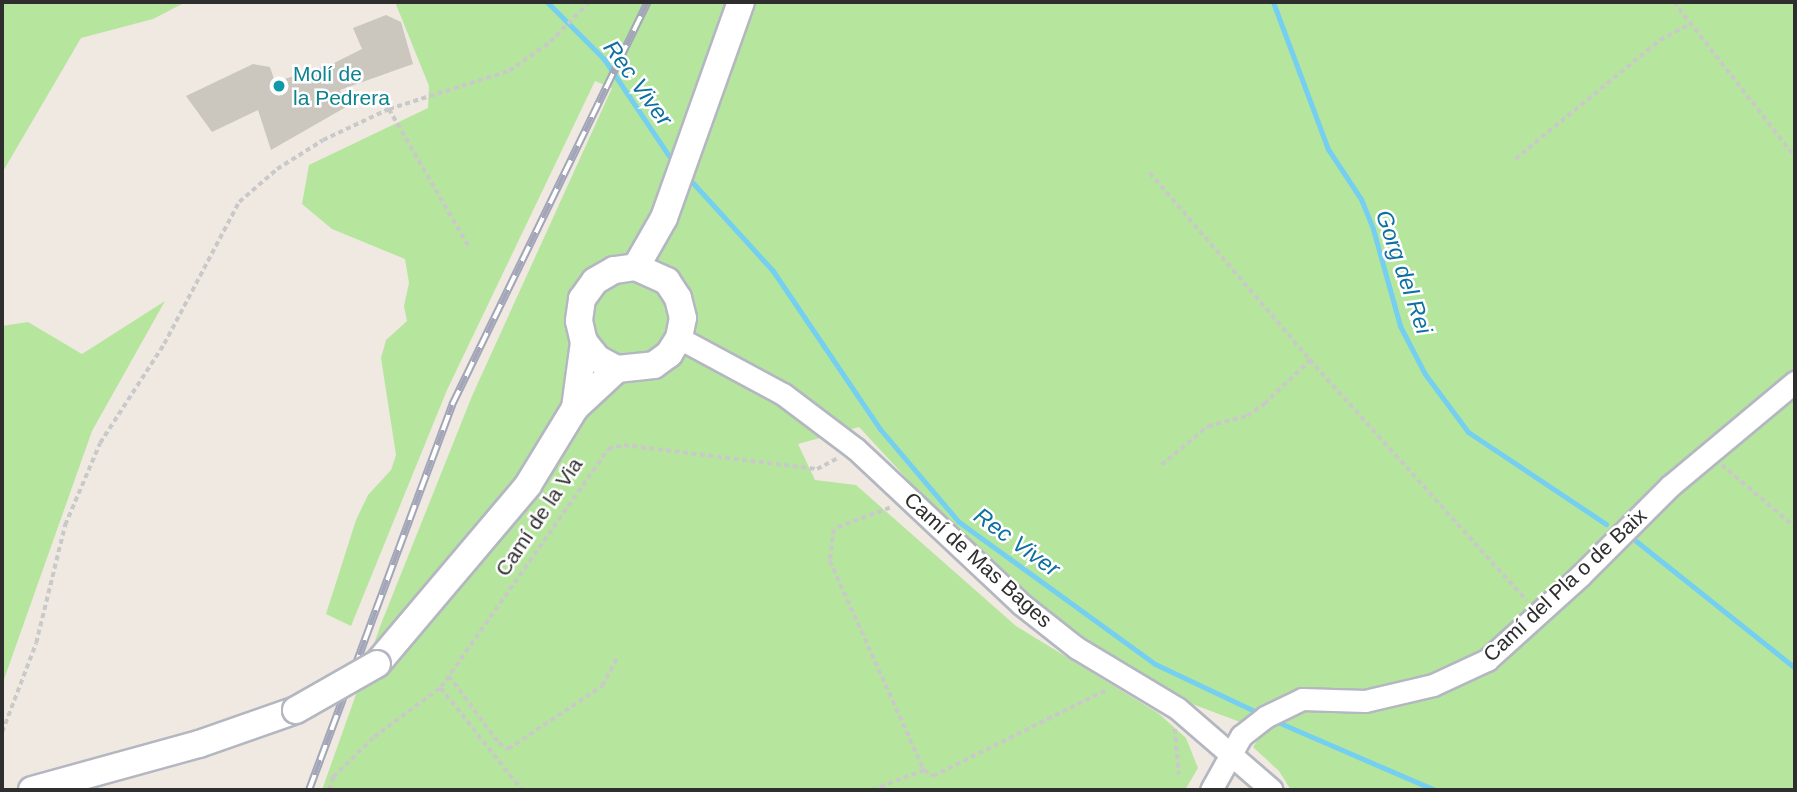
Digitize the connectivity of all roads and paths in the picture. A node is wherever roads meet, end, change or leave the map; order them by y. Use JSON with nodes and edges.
{"nodes":[{"id":1,"x":589,"y":2,"type":"edge"},
{"id":2,"x":741,"y":2,"type":"edge"},
{"id":3,"x":1674,"y":2,"type":"edge"},
{"id":4,"x":1690,"y":24,"type":"junction"},
{"id":5,"x":389,"y":109,"type":"junction"},
{"id":6,"x":1795,"y":157,"type":"edge"},
{"id":7,"x":1515,"y":159,"type":"dead end"},
{"id":8,"x":1150,"y":173,"type":"dead end"},
{"id":9,"x":664,"y":218,"type":"junction"},
{"id":10,"x":470,"y":249,"type":"dead end"},
{"id":11,"x":636,"y":267,"type":"junction"},
{"id":12,"x":667,"y":281,"type":"junction"},
{"id":13,"x":679,"y":338,"type":"junction"},
{"id":14,"x":584,"y":342,"type":"junction"},
{"id":15,"x":1310,"y":360,"type":"junction"},
{"id":16,"x":617,"y":369,"type":"junction"},
{"id":17,"x":1795,"y":382,"type":"edge"},
{"id":18,"x":575,"y":408,"type":"junction"},
{"id":19,"x":856,"y":449,"type":"junction"},
{"id":20,"x":1708,"y":454,"type":"junction"},
{"id":21,"x":1161,"y":465,"type":"dead end"},
{"id":22,"x":898,"y":511,"type":"dead end"},
{"id":23,"x":1795,"y":527,"type":"edge"},
{"id":24,"x":1538,"y":613,"type":"junction"},
{"id":25,"x":618,"y":656,"type":"dead end"},
{"id":26,"x":449,"y":676,"type":"junction"},
{"id":27,"x":1103,"y":679,"type":"dead end"},
{"id":28,"x":441,"y":687,"type":"junction"},
{"id":29,"x":1165,"y":721,"type":"dead end"},
{"id":30,"x":1176,"y":727,"type":"junction"},
{"id":31,"x":2,"y":732,"type":"edge"},
{"id":32,"x":1213,"y":737,"type":"junction"},
{"id":33,"x":1236,"y":744,"type":"junction"},
{"id":34,"x":923,"y":770,"type":"junction"},
{"id":35,"x":1179,"y":775,"type":"dead end"},
{"id":36,"x":32,"y":790,"type":"edge"},
{"id":37,"x":329,"y":790,"type":"edge"},
{"id":38,"x":522,"y":790,"type":"edge"},
{"id":39,"x":872,"y":790,"type":"edge"},
{"id":40,"x":1211,"y":790,"type":"edge"},
{"id":41,"x":1272,"y":790,"type":"edge"}],
"edges":[{"from":1,"to":5,"type":"path"},
{"from":2,"to":9,"type":"street"},
{"from":3,"to":4,"type":"path"},
{"from":4,"to":6,"type":"path"},
{"from":4,"to":7,"type":"path"},
{"from":5,"to":10,"type":"path"},
{"from":5,"to":31,"type":"path"},
{"from":8,"to":15,"type":"path"},
{"from":9,"to":11,"type":"street"},
{"from":9,"to":12,"type":"street"},
{"from":11,"to":12,"type":"street"},
{"from":11,"to":14,"type":"street"},
{"from":12,"to":13,"type":"street"},
{"from":13,"to":16,"type":"street"},
{"from":13,"to":19,"type":"street","name":"Camí de Mas Bages"},
{"from":14,"to":16,"type":"street"},
{"from":14,"to":18,"type":"street"},
{"from":15,"to":21,"type":"path"},
{"from":15,"to":24,"type":"path"},
{"from":16,"to":18,"type":"street"},
{"from":17,"to":20,"type":"street","name":"Camí del Pla o de Baix"},
{"from":18,"to":36,"type":"street","bridge":true},
{"from":19,"to":26,"type":"path","name":"Camí de la Via"},
{"from":19,"to":32,"type":"street","name":"Camí de Mas Bages"},
{"from":20,"to":23,"type":"path"},
{"from":20,"to":24,"type":"street","name":"Camí del Pla o de Baix"},
{"from":22,"to":34,"type":"path"},
{"from":24,"to":33,"type":"street","name":"Camí del Pla o de Baix"},
{"from":25,"to":26,"type":"path"},
{"from":26,"to":28,"type":"path","name":"Camí de la Via"},
{"from":27,"to":34,"type":"path"},
{"from":28,"to":37,"type":"path","name":"Camí de la Via"},
{"from":28,"to":38,"type":"path"},
{"from":29,"to":30,"type":"path"},
{"from":30,"to":32,"type":"path"},
{"from":30,"to":35,"type":"path"},
{"from":32,"to":33,"type":"street","name":"Camí de Mas Bages"},
{"from":33,"to":40,"type":"street","name":"Camí del Pla o de Baix"},
{"from":33,"to":41,"type":"street","name":"Camí de Mas Bages"},
{"from":34,"to":39,"type":"path"}]}
